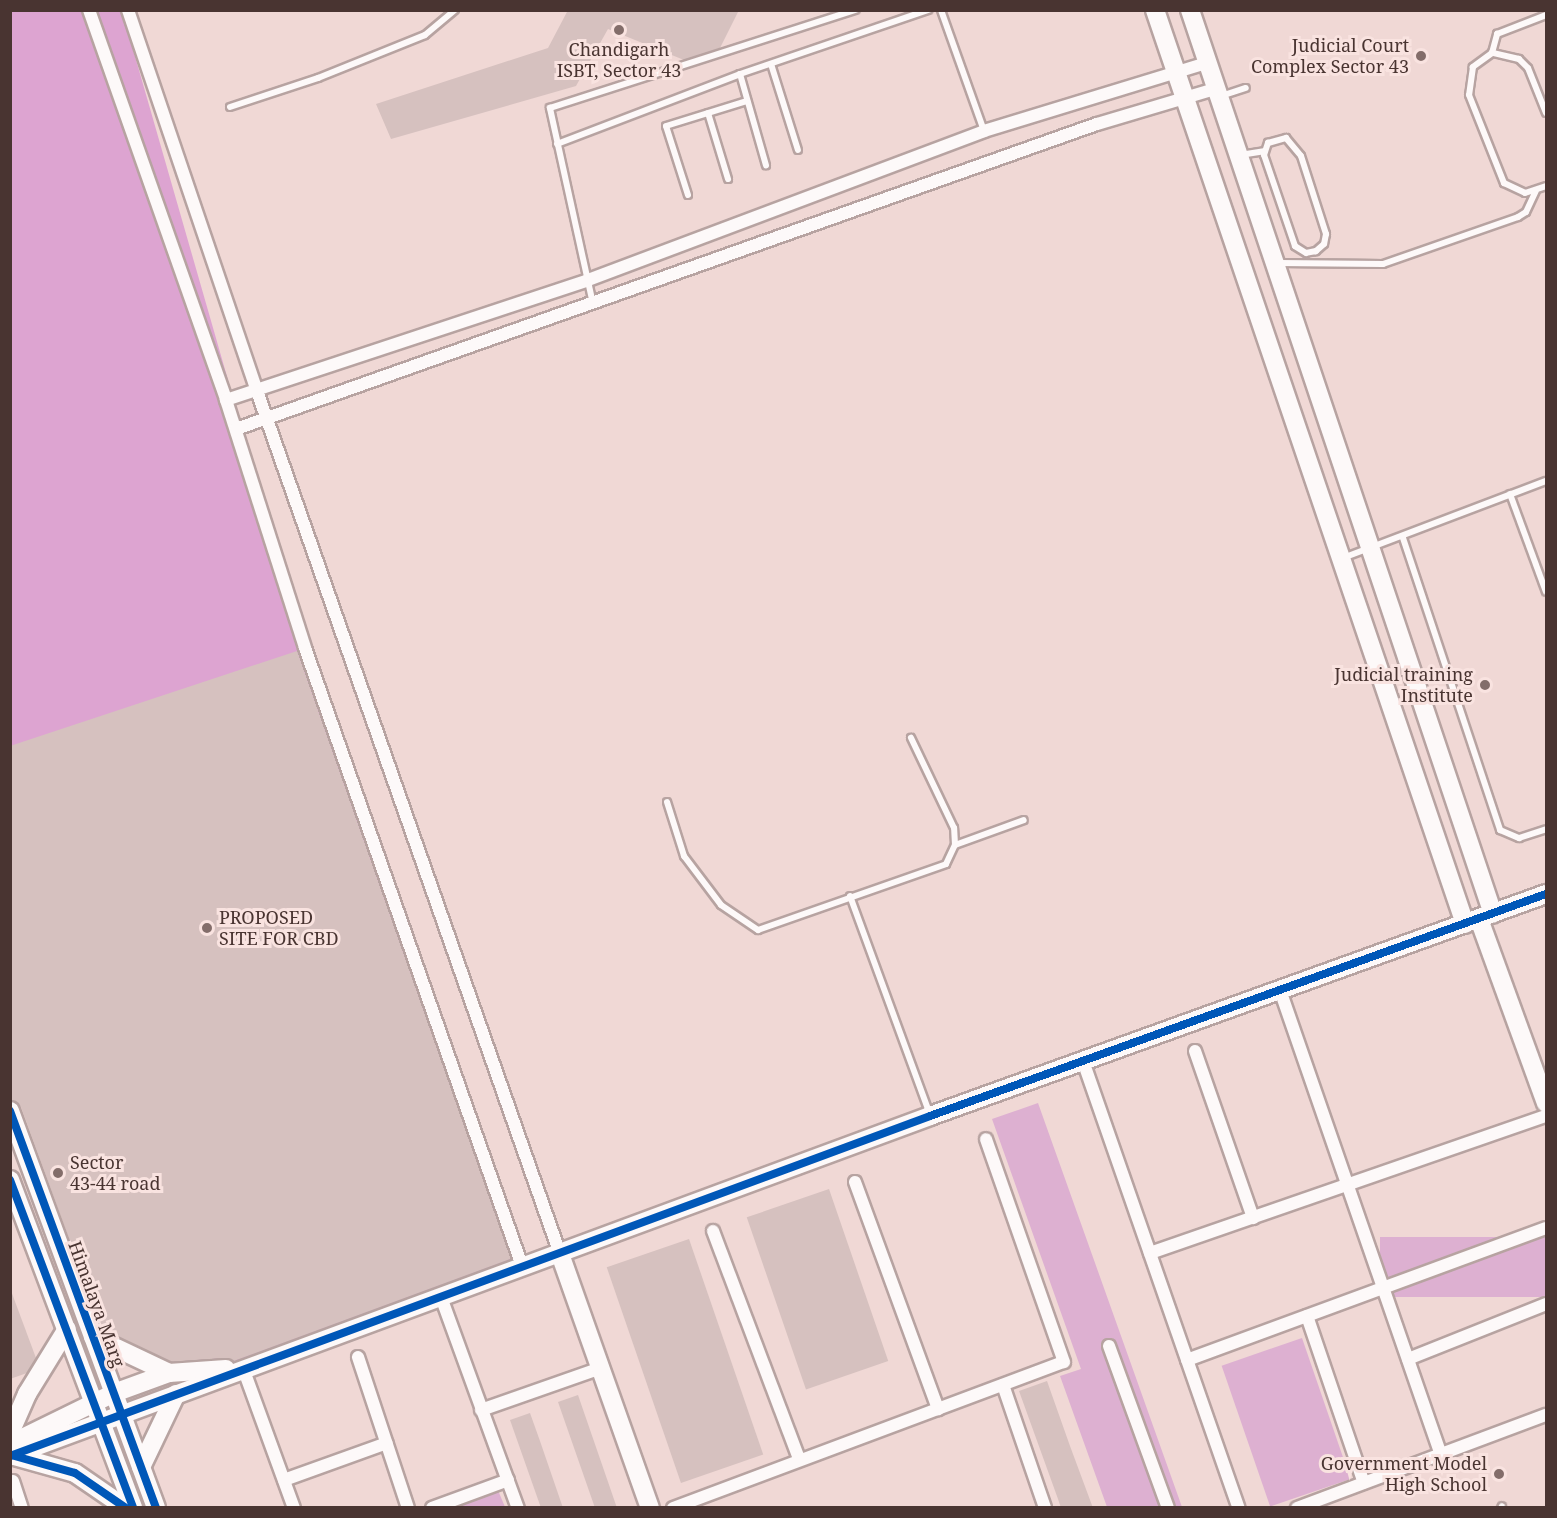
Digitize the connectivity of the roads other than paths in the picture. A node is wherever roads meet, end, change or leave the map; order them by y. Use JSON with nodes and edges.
{"nodes":[{"id":1,"x":89,"y":10,"type":"edge"},
{"id":2,"x":128,"y":10,"type":"edge"},
{"id":3,"x":455,"y":10,"type":"edge"},
{"id":4,"x":856,"y":10,"type":"edge"},
{"id":5,"x":928,"y":10,"type":"edge"},
{"id":6,"x":940,"y":10,"type":"edge"},
{"id":7,"x":1155,"y":10,"type":"edge"},
{"id":8,"x":1190,"y":10,"type":"edge"},
{"id":9,"x":1546,"y":15,"type":"edge"},
{"id":10,"x":1492,"y":53,"type":"junction"},
{"id":11,"x":1207,"y":63,"type":"junction"},
{"id":12,"x":771,"y":64,"type":"junction"},
{"id":13,"x":1176,"y":73,"type":"junction"},
{"id":14,"x":740,"y":74,"type":"junction"},
{"id":15,"x":1246,"y":88,"type":"dead end"},
{"id":16,"x":1216,"y":93,"type":"junction"},
{"id":17,"x":1184,"y":98,"type":"junction"},
{"id":18,"x":747,"y":101,"type":"junction"},
{"id":19,"x":230,"y":107,"type":"dead end"},
{"id":20,"x":708,"y":113,"type":"junction"},
{"id":21,"x":1546,"y":113,"type":"edge"},
{"id":22,"x":984,"y":131,"type":"junction"},
{"id":23,"x":557,"y":144,"type":"junction"},
{"id":24,"x":798,"y":150,"type":"dead end"},
{"id":25,"x":1264,"y":151,"type":"junction"},
{"id":26,"x":1236,"y":156,"type":"junction"},
{"id":27,"x":766,"y":165,"type":"dead end"},
{"id":28,"x":728,"y":179,"type":"dead end"},
{"id":29,"x":1546,"y":186,"type":"edge"},
{"id":30,"x":1536,"y":191,"type":"junction"},
{"id":31,"x":688,"y":195,"type":"dead end"},
{"id":32,"x":1272,"y":264,"type":"junction"},
{"id":33,"x":588,"y":280,"type":"junction"},
{"id":34,"x":593,"y":304,"type":"junction"},
{"id":35,"x":257,"y":391,"type":"junction"},
{"id":36,"x":226,"y":400,"type":"junction"},
{"id":37,"x":267,"y":418,"type":"junction"},
{"id":38,"x":236,"y":429,"type":"junction"},
{"id":39,"x":1546,"y":481,"type":"edge"},
{"id":40,"x":1510,"y":494,"type":"junction"},
{"id":41,"x":1403,"y":538,"type":"junction"},
{"id":42,"x":1369,"y":548,"type":"junction"},
{"id":43,"x":1340,"y":559,"type":"junction"},
{"id":44,"x":1546,"y":592,"type":"edge"},
{"id":45,"x":911,"y":738,"type":"dead end"},
{"id":46,"x":667,"y":802,"type":"dead end"},
{"id":47,"x":1023,"y":820,"type":"dead end"},
{"id":48,"x":1546,"y":829,"type":"edge"},
{"id":49,"x":955,"y":845,"type":"junction"},
{"id":50,"x":1546,"y":894,"type":"edge"},
{"id":51,"x":850,"y":896,"type":"junction"},
{"id":52,"x":1479,"y":919,"type":"junction"},
{"id":53,"x":1280,"y":990,"type":"junction"},
{"id":54,"x":1195,"y":1051,"type":"dead end"},
{"id":55,"x":1083,"y":1061,"type":"junction"},
{"id":56,"x":1546,"y":1103,"type":"edge"},
{"id":57,"x":10,"y":1111,"type":"edge"},
{"id":58,"x":930,"y":1116,"type":"junction"},
{"id":59,"x":1546,"y":1116,"type":"edge"},
{"id":60,"x":986,"y":1139,"type":"dead end"},
{"id":61,"x":10,"y":1180,"type":"edge"},
{"id":62,"x":855,"y":1182,"type":"dead end"},
{"id":63,"x":1348,"y":1185,"type":"junction"},
{"id":64,"x":1253,"y":1218,"type":"junction"},
{"id":65,"x":1546,"y":1228,"type":"edge"},
{"id":66,"x":713,"y":1231,"type":"dead end"},
{"id":67,"x":1150,"y":1253,"type":"junction"},
{"id":68,"x":560,"y":1254,"type":"junction"},
{"id":69,"x":522,"y":1266,"type":"junction"},
{"id":70,"x":1384,"y":1288,"type":"junction"},
{"id":71,"x":441,"y":1297,"type":"junction"},
{"id":72,"x":1546,"y":1304,"type":"edge"},
{"id":73,"x":1307,"y":1316,"type":"junction"},
{"id":74,"x":67,"y":1329,"type":"junction"},
{"id":75,"x":93,"y":1337,"type":"junction"},
{"id":76,"x":1109,"y":1346,"type":"dead end"},
{"id":77,"x":358,"y":1357,"type":"dead end"},
{"id":78,"x":1408,"y":1359,"type":"junction"},
{"id":79,"x":1187,"y":1360,"type":"junction"},
{"id":80,"x":243,"y":1368,"type":"junction"},
{"id":81,"x":598,"y":1369,"type":"junction"},
{"id":82,"x":169,"y":1373,"type":"junction"},
{"id":83,"x":1003,"y":1385,"type":"junction"},
{"id":84,"x":114,"y":1393,"type":"junction"},
{"id":85,"x":176,"y":1394,"type":"junction"},
{"id":86,"x":93,"y":1403,"type":"junction"},
{"id":87,"x":938,"y":1409,"type":"junction"},
{"id":88,"x":481,"y":1410,"type":"junction"},
{"id":89,"x":123,"y":1415,"type":"junction"},
{"id":90,"x":1546,"y":1415,"type":"edge"},
{"id":91,"x":100,"y":1424,"type":"junction"},
{"id":92,"x":10,"y":1433,"type":"edge"},
{"id":93,"x":387,"y":1443,"type":"junction"},
{"id":94,"x":10,"y":1444,"type":"edge"},
{"id":95,"x":1441,"y":1454,"type":"junction"},
{"id":96,"x":11,"y":1455,"type":"edge"},
{"id":97,"x":799,"y":1459,"type":"junction"},
{"id":98,"x":141,"y":1467,"type":"junction"},
{"id":99,"x":284,"y":1480,"type":"junction"},
{"id":100,"x":508,"y":1480,"type":"junction"},
{"id":101,"x":13,"y":1481,"type":"dead end"},
{"id":102,"x":1364,"y":1483,"type":"junction"},
{"id":103,"x":22,"y":1508,"type":"edge"},
{"id":104,"x":126,"y":1508,"type":"edge"},
{"id":105,"x":133,"y":1508,"type":"edge"},
{"id":106,"x":156,"y":1508,"type":"edge"},
{"id":107,"x":294,"y":1508,"type":"edge"},
{"id":108,"x":408,"y":1508,"type":"edge"},
{"id":109,"x":432,"y":1508,"type":"edge"},
{"id":110,"x":518,"y":1508,"type":"edge"},
{"id":111,"x":650,"y":1508,"type":"edge"},
{"id":112,"x":673,"y":1508,"type":"edge"},
{"id":113,"x":1045,"y":1508,"type":"edge"},
{"id":114,"x":1168,"y":1508,"type":"edge"},
{"id":115,"x":1239,"y":1508,"type":"edge"},
{"id":116,"x":1297,"y":1508,"type":"edge"}],
"edges":[{"from":1,"to":36,"type":"street"},
{"from":2,"to":35,"type":"street"},
{"from":3,"to":19,"type":"lane"},
{"from":4,"to":23,"type":"lane"},
{"from":5,"to":12,"type":"lane"},
{"from":6,"to":22,"type":"lane"},
{"from":7,"to":13,"type":"street"},
{"from":8,"to":11,"type":"street"},
{"from":9,"to":10,"type":"lane"},
{"from":10,"to":21,"type":"lane"},
{"from":10,"to":30,"type":"lane"},
{"from":11,"to":13,"type":"street"},
{"from":11,"to":16,"type":"street"},
{"from":12,"to":14,"type":"lane"},
{"from":12,"to":24,"type":"lane"},
{"from":13,"to":17,"type":"street"},
{"from":13,"to":22,"type":"street"},
{"from":14,"to":18,"type":"lane"},
{"from":14,"to":23,"type":"lane"},
{"from":15,"to":16,"type":"lane"},
{"from":16,"to":17,"type":"street"},
{"from":16,"to":26,"type":"street"},
{"from":17,"to":34,"type":"street"},
{"from":17,"to":43,"type":"street"},
{"from":18,"to":20,"type":"lane"},
{"from":18,"to":27,"type":"lane"},
{"from":20,"to":28,"type":"lane"},
{"from":20,"to":31,"type":"lane"},
{"from":22,"to":33,"type":"street"},
{"from":23,"to":33,"type":"lane"},
{"from":25,"to":25,"type":"lane"},
{"from":25,"to":26,"type":"lane"},
{"from":26,"to":32,"type":"street"},
{"from":29,"to":30,"type":"lane"},
{"from":30,"to":32,"type":"lane"},
{"from":32,"to":42,"type":"street"},
{"from":33,"to":34,"type":"lane"},
{"from":33,"to":35,"type":"street"},
{"from":34,"to":37,"type":"street"},
{"from":35,"to":36,"type":"street"},
{"from":35,"to":37,"type":"street"},
{"from":36,"to":38,"type":"street"},
{"from":37,"to":38,"type":"street"},
{"from":37,"to":68,"type":"street"},
{"from":38,"to":69,"type":"street"},
{"from":39,"to":40,"type":"lane"},
{"from":40,"to":41,"type":"lane"},
{"from":40,"to":44,"type":"lane"},
{"from":41,"to":42,"type":"lane"},
{"from":41,"to":48,"type":"lane"},
{"from":42,"to":43,"type":"lane"},
{"from":42,"to":52,"type":"street"},
{"from":43,"to":52,"type":"street"},
{"from":45,"to":49,"type":"lane"},
{"from":46,"to":51,"type":"lane"},
{"from":47,"to":49,"type":"lane"},
{"from":49,"to":51,"type":"lane"},
{"from":50,"to":52,"type":"street"},
{"from":51,"to":58,"type":"lane"},
{"from":52,"to":53,"type":"street"},
{"from":52,"to":56,"type":"street"},
{"from":53,"to":55,"type":"street"},
{"from":53,"to":63,"type":"street"},
{"from":54,"to":64,"type":"street"},
{"from":55,"to":58,"type":"street"},
{"from":55,"to":67,"type":"street"},
{"from":57,"to":75,"type":"street","name":"Himalaya Marg"},
{"from":58,"to":68,"type":"street"},
{"from":59,"to":63,"type":"street"},
{"from":60,"to":83,"type":"street"},
{"from":61,"to":74,"type":"street","name":"Himalaya Marg"},
{"from":62,"to":87,"type":"street"},
{"from":63,"to":64,"type":"street"},
{"from":63,"to":70,"type":"street"},
{"from":64,"to":67,"type":"street"},
{"from":65,"to":70,"type":"street"},
{"from":66,"to":97,"type":"street"},
{"from":67,"to":79,"type":"street"},
{"from":68,"to":69,"type":"street"},
{"from":68,"to":81,"type":"street"},
{"from":69,"to":71,"type":"street"},
{"from":70,"to":73,"type":"street"},
{"from":70,"to":78,"type":"street"},
{"from":71,"to":80,"type":"street"},
{"from":71,"to":88,"type":"street"},
{"from":72,"to":78,"type":"street"},
{"from":73,"to":79,"type":"street"},
{"from":73,"to":102,"type":"street"},
{"from":74,"to":86,"type":"street","name":"Himalaya Marg"},
{"from":74,"to":92,"type":"street"},
{"from":75,"to":82,"type":"street"},
{"from":75,"to":84,"type":"street","name":"Himalaya Marg"},
{"from":76,"to":114,"type":"street"},
{"from":77,"to":93,"type":"street"},
{"from":78,"to":95,"type":"street"},
{"from":79,"to":115,"type":"street"},
{"from":80,"to":82,"type":"street"},
{"from":80,"to":85,"type":"street"},
{"from":80,"to":99,"type":"street"},
{"from":81,"to":88,"type":"street"},
{"from":81,"to":111,"type":"street"},
{"from":82,"to":84,"type":"street"},
{"from":83,"to":87,"type":"street"},
{"from":83,"to":113,"type":"street"},
{"from":84,"to":86,"type":"street"},
{"from":84,"to":89,"type":"street","name":"Himalaya Marg"},
{"from":85,"to":89,"type":"street"},
{"from":85,"to":98,"type":"street"},
{"from":86,"to":91,"type":"street","name":"Himalaya Marg"},
{"from":86,"to":94,"type":"street"},
{"from":87,"to":97,"type":"street"},
{"from":88,"to":100,"type":"street"},
{"from":89,"to":91,"type":"street"},
{"from":89,"to":98,"type":"street","name":"Himalaya Marg"},
{"from":90,"to":95,"type":"street"},
{"from":91,"to":96,"type":"street"},
{"from":91,"to":105,"type":"street","name":"Himalaya Marg"},
{"from":93,"to":99,"type":"street"},
{"from":93,"to":108,"type":"street"},
{"from":95,"to":102,"type":"street"},
{"from":96,"to":104,"type":"street"},
{"from":97,"to":112,"type":"street"},
{"from":98,"to":106,"type":"street","name":"Himalaya Marg"},
{"from":99,"to":107,"type":"street"},
{"from":100,"to":109,"type":"street"},
{"from":100,"to":110,"type":"street"},
{"from":101,"to":103,"type":"street"},
{"from":102,"to":116,"type":"street"}]}
